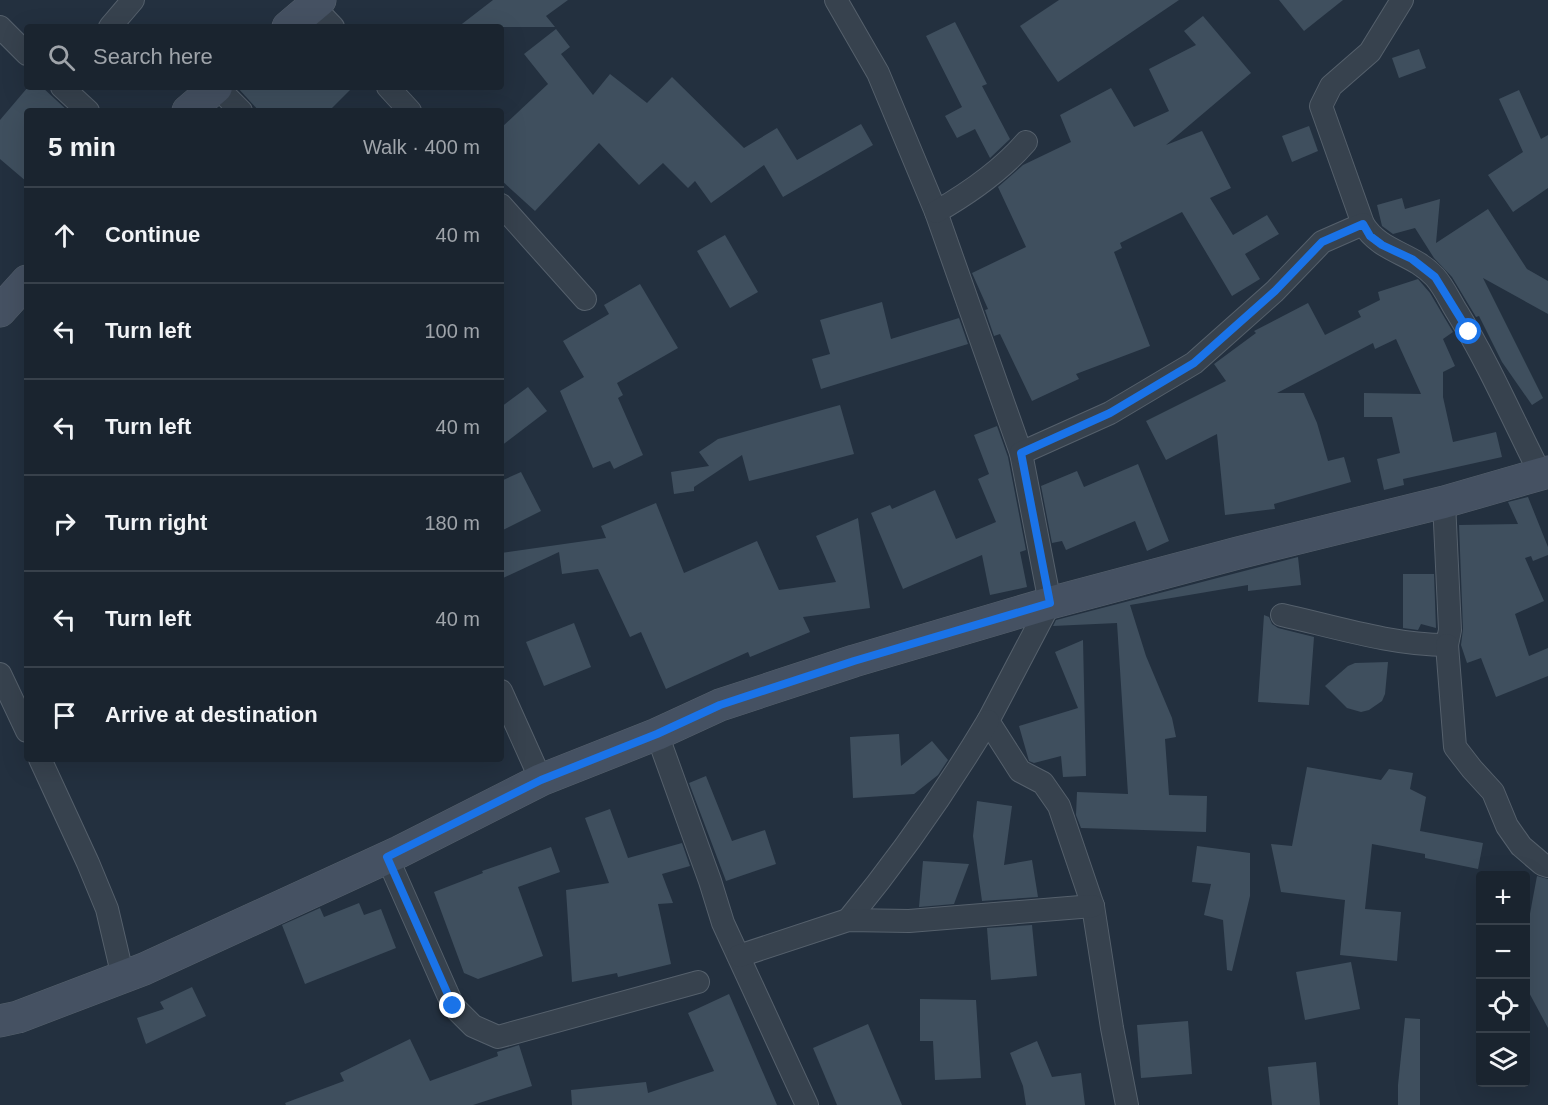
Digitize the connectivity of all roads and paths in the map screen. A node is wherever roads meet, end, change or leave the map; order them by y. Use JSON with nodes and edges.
{"nodes":[{"id":1,"x":134,"y":0,"type":"edge"},
{"id":2,"x":836,"y":0,"type":"edge"},
{"id":3,"x":1402,"y":0,"type":"edge"},
{"id":4,"x":322,"y":11,"type":"edge"},
{"id":5,"x":113,"y":24,"type":"edge"},
{"id":6,"x":294,"y":24,"type":"edge"},
{"id":7,"x":0,"y":27,"type":"edge"},
{"id":8,"x":24,"y":51,"type":"edge"},
{"id":9,"x":65,"y":90,"type":"edge"},
{"id":10,"x":213,"y":90,"type":"edge"},
{"id":11,"x":220,"y":90,"type":"edge"},
{"id":12,"x":391,"y":90,"type":"edge"},
{"id":13,"x":85,"y":108,"type":"edge"},
{"id":14,"x":192,"y":108,"type":"edge"},
{"id":15,"x":238,"y":108,"type":"edge"},
{"id":16,"x":407,"y":108,"type":"edge"},
{"id":17,"x":1026,"y":142,"type":"dead end"},
{"id":18,"x":504,"y":208,"type":"edge"},
{"id":19,"x":936,"y":212,"type":"junction"},
{"id":20,"x":1363,"y":224,"type":"junction"},
{"id":21,"x":24,"y":283,"type":"edge"},
{"id":22,"x":585,"y":299,"type":"dead end"},
{"id":23,"x":0,"y":311,"type":"edge"},
{"id":24,"x":1021,"y":453,"type":"junction"},
{"id":25,"x":1544,"y":474,"type":"edge"},
{"id":26,"x":1444,"y":502,"type":"junction"},
{"id":27,"x":1050,"y":603,"type":"junction"},
{"id":28,"x":1282,"y":615,"type":"dead end"},
{"id":29,"x":1447,"y":645,"type":"junction"},
{"id":30,"x":0,"y":674,"type":"edge"},
{"id":31,"x":504,"y":698,"type":"edge"},
{"id":32,"x":988,"y":721,"type":"junction"},
{"id":33,"x":24,"y":725,"type":"edge"},
{"id":34,"x":657,"y":734,"type":"junction"},
{"id":35,"x":41,"y":762,"type":"edge"},
{"id":36,"x":541,"y":780,"type":"junction"},
{"id":37,"x":387,"y":857,"type":"junction"},
{"id":38,"x":1548,"y":866,"type":"edge"},
{"id":39,"x":1093,"y":906,"type":"junction"},
{"id":40,"x":848,"y":920,"type":"junction"},
{"id":41,"x":739,"y":956,"type":"junction"},
{"id":42,"x":123,"y":977,"type":"junction"},
{"id":43,"x":699,"y":982,"type":"dead end"},
{"id":44,"x":0,"y":1021,"type":"edge"},
{"id":45,"x":807,"y":1105,"type":"edge"},
{"id":46,"x":1127,"y":1105,"type":"edge"}],
"edges":[{"from":1,"to":5,"type":"street"},
{"from":2,"to":19,"type":"street"},
{"from":3,"to":20,"type":"street"},
{"from":4,"to":6,"type":"street"},
{"from":7,"to":8,"type":"street"},
{"from":9,"to":13,"type":"street"},
{"from":10,"to":14,"type":"street"},
{"from":11,"to":15,"type":"street"},
{"from":12,"to":16,"type":"street"},
{"from":17,"to":19,"type":"street"},
{"from":18,"to":22,"type":"street"},
{"from":19,"to":24,"type":"street"},
{"from":20,"to":24,"type":"street"},
{"from":20,"to":25,"type":"street"},
{"from":21,"to":23,"type":"street"},
{"from":24,"to":27,"type":"street"},
{"from":25,"to":26,"type":"street"},
{"from":26,"to":27,"type":"street"},
{"from":26,"to":29,"type":"street"},
{"from":27,"to":32,"type":"street"},
{"from":27,"to":34,"type":"street"},
{"from":28,"to":29,"type":"street"},
{"from":29,"to":38,"type":"street"},
{"from":30,"to":33,"type":"street"},
{"from":31,"to":36,"type":"street"},
{"from":32,"to":39,"type":"street"},
{"from":32,"to":40,"type":"street"},
{"from":34,"to":36,"type":"street"},
{"from":34,"to":41,"type":"street"},
{"from":35,"to":42,"type":"street"},
{"from":36,"to":37,"type":"street"},
{"from":37,"to":42,"type":"street"},
{"from":37,"to":43,"type":"street"},
{"from":39,"to":40,"type":"street"},
{"from":39,"to":46,"type":"street"},
{"from":40,"to":41,"type":"street"},
{"from":41,"to":45,"type":"street"},
{"from":42,"to":44,"type":"street"}]}
